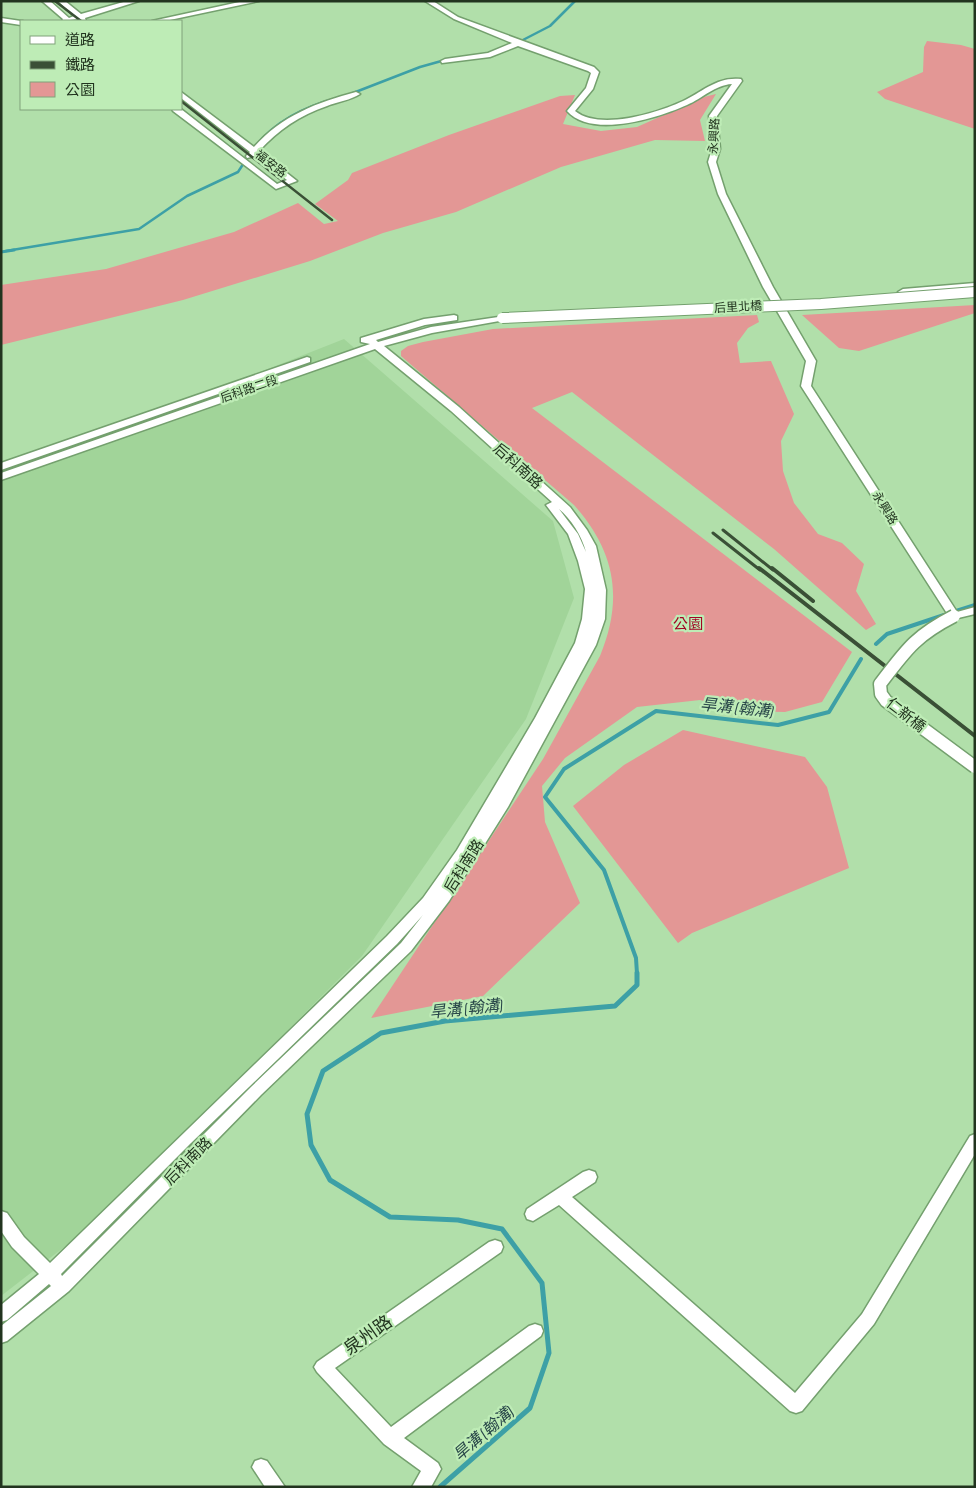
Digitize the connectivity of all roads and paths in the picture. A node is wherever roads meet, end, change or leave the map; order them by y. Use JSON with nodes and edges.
{"nodes":[{"id":1,"x":45,"y":1,"type":"edge"},
{"id":2,"x":61,"y":1,"type":"edge"},
{"id":3,"x":136,"y":1,"type":"edge"},
{"id":4,"x":256,"y":1,"type":"edge"},
{"id":5,"x":428,"y":1,"type":"edge"},
{"id":6,"x":82,"y":19,"type":"edge"},
{"id":7,"x":1,"y":20,"type":"edge"},
{"id":8,"x":67,"y":20,"type":"edge"},
{"id":9,"x":161,"y":20,"type":"edge"},
{"id":10,"x":20,"y":23,"type":"edge"},
{"id":11,"x":518,"y":43,"type":"junction"},
{"id":12,"x":445,"y":61,"type":"dead end"},
{"id":13,"x":356,"y":94,"type":"dead end"},
{"id":14,"x":182,"y":95,"type":"edge"},
{"id":15,"x":177,"y":110,"type":"edge"},
{"id":16,"x":255,"y":152,"type":"junction"},
{"id":17,"x":245,"y":161,"type":"junction"},
{"id":18,"x":975,"y":286,"type":"edge"},
{"id":19,"x":975,"y":292,"type":"edge"},
{"id":20,"x":501,"y":315,"type":"junction"},
{"id":21,"x":368,"y":344,"type":"junction"},
{"id":22,"x":450,"y":411,"type":"junction"},
{"id":23,"x":48,"y":450,"type":"junction"},
{"id":24,"x":57,"y":457,"type":"junction"},
{"id":25,"x":1,"y":467,"type":"edge"},
{"id":26,"x":1,"y":477,"type":"edge"},
{"id":27,"x":975,"y":610,"type":"edge"},
{"id":28,"x":954,"y":616,"type":"junction"},
{"id":29,"x":975,"y":766,"type":"edge"},
{"id":30,"x":975,"y":1140,"type":"edge"},
{"id":31,"x":590,"y":1177,"type":"dead end"},
{"id":32,"x":560,"y":1196,"type":"junction"},
{"id":33,"x":534,"y":1214,"type":"dead end"},
{"id":34,"x":1,"y":1218,"type":"edge"},
{"id":35,"x":495,"y":1247,"type":"dead end"},
{"id":36,"x":50,"y":1274,"type":"junction"},
{"id":37,"x":63,"y":1286,"type":"junction"},
{"id":38,"x":1,"y":1315,"type":"edge"},
{"id":39,"x":535,"y":1331,"type":"dead end"},
{"id":40,"x":1,"y":1336,"type":"edge"},
{"id":41,"x":390,"y":1438,"type":"junction"},
{"id":42,"x":260,"y":1466,"type":"dead end"},
{"id":43,"x":276,"y":1487,"type":"edge"},
{"id":44,"x":421,"y":1487,"type":"edge"}],
"edges":[{"from":1,"to":8,"type":"street"},
{"from":2,"to":6,"type":"street"},
{"from":3,"to":6,"type":"street"},
{"from":4,"to":9,"type":"street"},
{"from":5,"to":11,"type":"street","name":"永興路"},
{"from":7,"to":10,"type":"street"},
{"from":11,"to":12,"type":"street"},
{"from":11,"to":28,"type":"street","name":"永興路"},
{"from":13,"to":16,"type":"street"},
{"from":14,"to":16,"type":"street","name":"福安路"},
{"from":15,"to":17,"type":"street","name":"福安路"},
{"from":16,"to":17,"type":"street"},
{"from":16,"to":17,"type":"street","name":"福安路"},
{"from":18,"to":20,"type":"street","name":"后里北橋"},
{"from":19,"to":20,"type":"street","name":"后里北橋","bridge":true},
{"from":20,"to":21,"type":"street","name":"后科路二段"},
{"from":21,"to":22,"type":"street","name":"后科南路"},
{"from":21,"to":23,"type":"street","name":"后科路二段"},
{"from":21,"to":24,"type":"street","name":"后科路二段"},
{"from":22,"to":36,"type":"street","name":"后科南路"},
{"from":22,"to":37,"type":"street","name":"后科南路"},
{"from":23,"to":24,"type":"street"},
{"from":23,"to":25,"type":"street","name":"后科路二段"},
{"from":24,"to":26,"type":"street","name":"后科路二段"},
{"from":27,"to":28,"type":"street","name":"仁新橋"},
{"from":28,"to":29,"type":"street","name":"仁新橋","bridge":true},
{"from":30,"to":32,"type":"street"},
{"from":31,"to":32,"type":"street"},
{"from":32,"to":33,"type":"street"},
{"from":34,"to":36,"type":"street"},
{"from":35,"to":41,"type":"street","name":"泉州路"},
{"from":36,"to":37,"type":"street"},
{"from":36,"to":38,"type":"street","name":"后科南路"},
{"from":37,"to":40,"type":"street","name":"后科南路"},
{"from":39,"to":41,"type":"street"},
{"from":41,"to":44,"type":"street","name":"泉州路"},
{"from":42,"to":43,"type":"street"}]}
